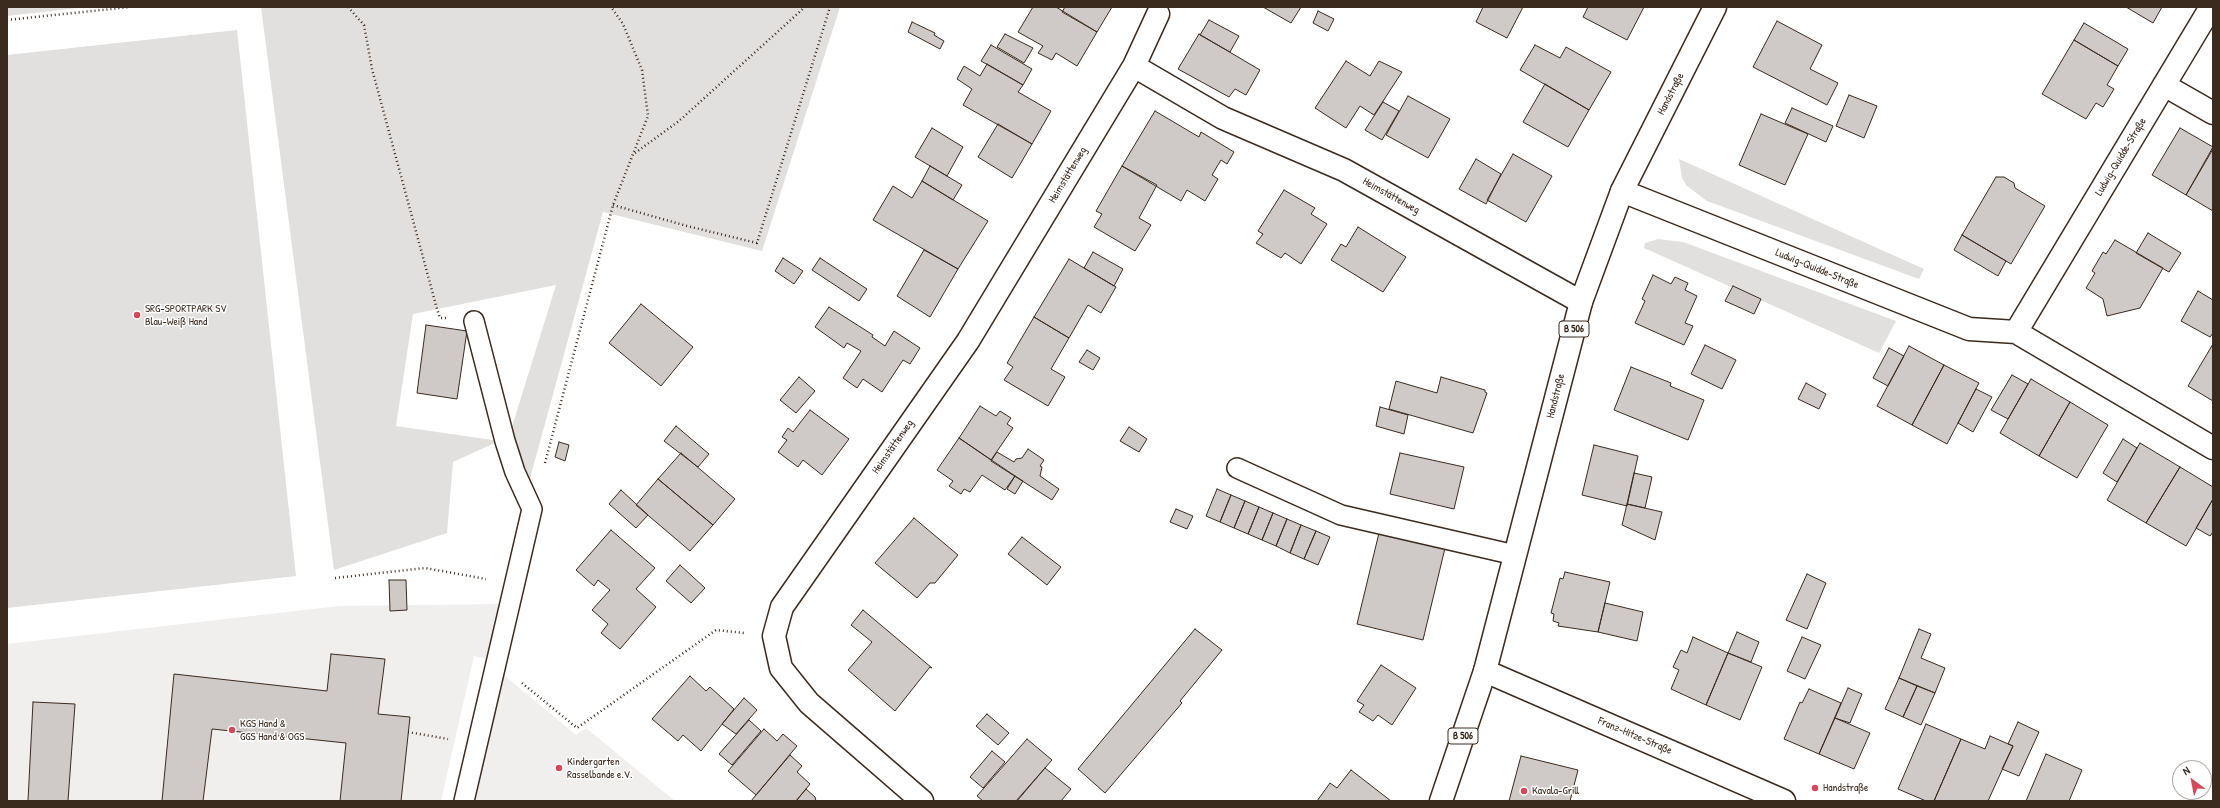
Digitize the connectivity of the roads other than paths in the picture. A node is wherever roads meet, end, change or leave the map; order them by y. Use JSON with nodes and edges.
{"nodes":[{"id":1,"x":1715,"y":7,"type":"edge"},
{"id":2,"x":2211,"y":7,"type":"edge"},
{"id":3,"x":1158,"y":14,"type":"dead end"},
{"id":4,"x":1134,"y":66,"type":"junction"},
{"id":5,"x":2164,"y":84,"type":"junction"},
{"id":6,"x":2213,"y":113,"type":"edge"},
{"id":7,"x":1622,"y":191,"type":"junction"},
{"id":8,"x":1581,"y":302,"type":"junction"},
{"id":9,"x":474,"y":321,"type":"dead end"},
{"id":10,"x":2016,"y":332,"type":"junction"},
{"id":11,"x":2213,"y":448,"type":"edge"},
{"id":12,"x":1237,"y":468,"type":"dead end"},
{"id":13,"x":1515,"y":555,"type":"junction"},
{"id":14,"x":1485,"y":671,"type":"junction"},
{"id":15,"x":464,"y":801,"type":"edge"},
{"id":16,"x":922,"y":801,"type":"edge"},
{"id":17,"x":1441,"y":801,"type":"edge"},
{"id":18,"x":1784,"y":801,"type":"edge"}],
"edges":[{"from":1,"to":7,"type":"street","name":"Handstraße","number":"B 506"},
{"from":2,"to":5,"type":"street","name":"Ludwig-Quidde-Straße"},
{"from":3,"to":4,"type":"street","name":"Heimstättenweg"},
{"from":4,"to":8,"type":"street","name":"Heimstättenweg"},
{"from":4,"to":16,"type":"street","name":"Heimstättenweg"},
{"from":5,"to":6,"type":"street"},
{"from":5,"to":10,"type":"street","name":"Ludwig-Quidde-Straße"},
{"from":7,"to":8,"type":"street","name":"Handstraße","number":"B 506"},
{"from":7,"to":10,"type":"street","name":"Ludwig-Quidde-Straße"},
{"from":8,"to":13,"type":"street","name":"Handstraße","number":"B 506"},
{"from":9,"to":15,"type":"lane"},
{"from":10,"to":11,"type":"street","name":"Ludwig-Quidde-Straße"},
{"from":12,"to":13,"type":"lane"},
{"from":13,"to":14,"type":"street","name":"Handstraße","number":"B 506"},
{"from":14,"to":17,"type":"street","name":"Handstraße","number":"B 506"},
{"from":14,"to":18,"type":"street","name":"Franz-Hitze-Straße"}]}
